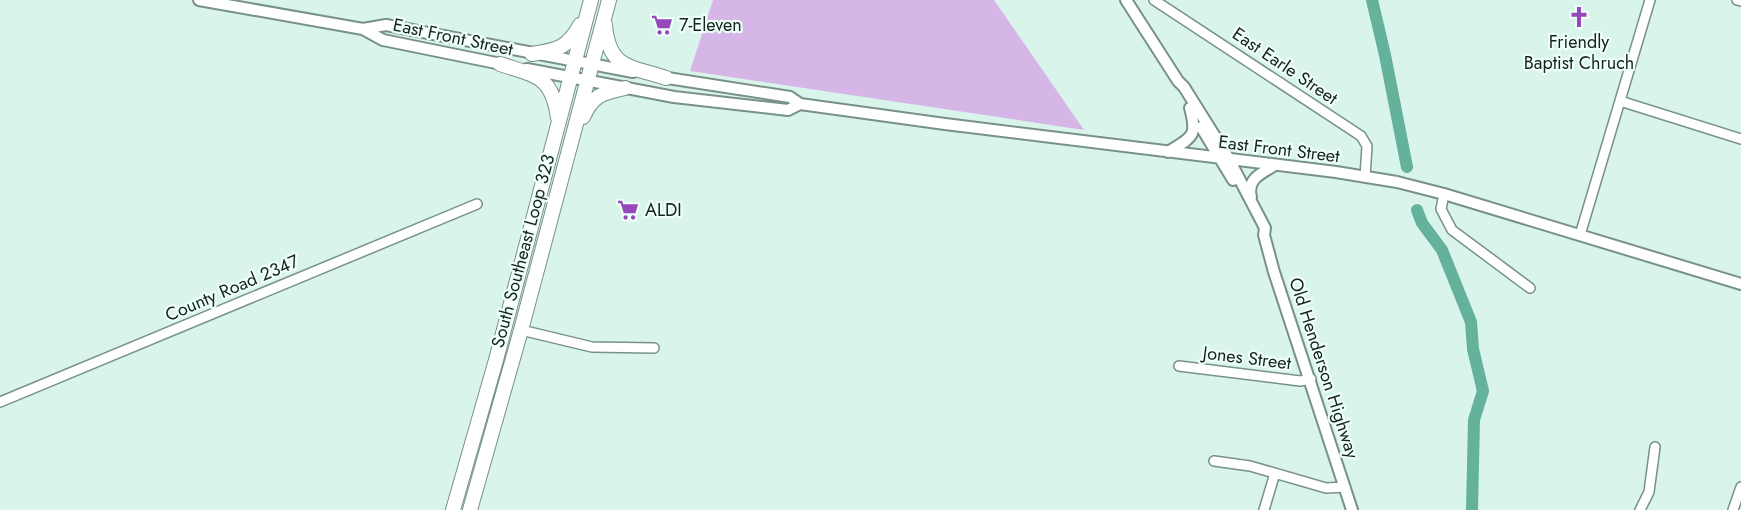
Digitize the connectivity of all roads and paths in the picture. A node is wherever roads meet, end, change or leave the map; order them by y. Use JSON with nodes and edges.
{"nodes":[{"id":1,"x":199,"y":0,"type":"edge"},
{"id":2,"x":609,"y":0,"type":"edge"},
{"id":3,"x":1126,"y":0,"type":"edge"},
{"id":4,"x":1154,"y":0,"type":"edge"},
{"id":5,"x":1650,"y":0,"type":"edge"},
{"id":6,"x":590,"y":3,"type":"edge"},
{"id":7,"x":604,"y":18,"type":"junction"},
{"id":8,"x":363,"y":29,"type":"junction"},
{"id":9,"x":532,"y":54,"type":"junction"},
{"id":10,"x":575,"y":62,"type":"junction"},
{"id":11,"x":500,"y":64,"type":"junction"},
{"id":12,"x":591,"y":65,"type":"junction"},
{"id":13,"x":571,"y":78,"type":"junction"},
{"id":14,"x":666,"y":78,"type":"junction"},
{"id":15,"x":586,"y":81,"type":"junction"},
{"id":16,"x":1178,"y":81,"type":"junction"},
{"id":17,"x":625,"y":88,"type":"junction"},
{"id":18,"x":1620,"y":101,"type":"junction"},
{"id":19,"x":800,"y":104,"type":"junction"},
{"id":20,"x":1190,"y":108,"type":"junction"},
{"id":21,"x":558,"y":120,"type":"junction"},
{"id":22,"x":1741,"y":139,"type":"edge"},
{"id":23,"x":568,"y":149,"type":"junction"},
{"id":24,"x":1168,"y":152,"type":"junction"},
{"id":25,"x":1224,"y":158,"type":"junction"},
{"id":26,"x":1275,"y":165,"type":"junction"},
{"id":27,"x":1365,"y":177,"type":"junction"},
{"id":28,"x":1444,"y":194,"type":"junction"},
{"id":29,"x":1252,"y":200,"type":"junction"},
{"id":30,"x":477,"y":204,"type":"dead end"},
{"id":31,"x":1264,"y":235,"type":"junction"},
{"id":32,"x":1580,"y":235,"type":"junction"},
{"id":33,"x":1741,"y":285,"type":"edge"},
{"id":34,"x":1530,"y":288,"type":"dead end"},
{"id":35,"x":521,"y":330,"type":"junction"},
{"id":36,"x":654,"y":348,"type":"dead end"},
{"id":37,"x":1179,"y":366,"type":"dead end"},
{"id":38,"x":1311,"y":379,"type":"junction"},
{"id":39,"x":0,"y":402,"type":"edge"},
{"id":40,"x":1655,"y":447,"type":"dead end"},
{"id":41,"x":1214,"y":461,"type":"dead end"},
{"id":42,"x":1275,"y":473,"type":"junction"},
{"id":43,"x":1346,"y":487,"type":"junction"},
{"id":44,"x":1741,"y":487,"type":"edge"},
{"id":45,"x":453,"y":510,"type":"edge"},
{"id":46,"x":470,"y":510,"type":"edge"},
{"id":47,"x":1264,"y":510,"type":"edge"},
{"id":48,"x":1353,"y":510,"type":"edge"},
{"id":49,"x":1640,"y":510,"type":"edge"},
{"id":50,"x":1733,"y":510,"type":"edge"}],
"edges":[{"from":1,"to":8,"type":"main road"},
{"from":2,"to":7,"type":"highway","name":"South Southeast Loop 323"},
{"from":3,"to":16,"type":"main road","name":"Old Henderson Highway"},
{"from":4,"to":27,"type":"street","name":"East Earle Street"},
{"from":5,"to":18,"type":"street"},
{"from":6,"to":9,"type":"highway"},
{"from":6,"to":10,"type":"highway","name":"South Southeast Loop 323"},
{"from":7,"to":12,"type":"highway","name":"South Southeast Loop 323"},
{"from":7,"to":14,"type":"highway"},
{"from":8,"to":9,"type":"main road","name":"East Front Street"},
{"from":8,"to":11,"type":"main road","name":"East Front Street"},
{"from":9,"to":10,"type":"main road","name":"East Front Street"},
{"from":10,"to":12,"type":"main road","name":"East Front Street"},
{"from":10,"to":13,"type":"highway","name":"South Southeast Loop 323"},
{"from":11,"to":13,"type":"main road","name":"East Front Street"},
{"from":11,"to":21,"type":"highway"},
{"from":12,"to":14,"type":"main road","name":"East Front Street"},
{"from":12,"to":15,"type":"highway","name":"South Southeast Loop 323"},
{"from":13,"to":15,"type":"main road","name":"East Front Street"},
{"from":13,"to":21,"type":"highway","name":"South Southeast Loop 323"},
{"from":14,"to":19,"type":"main road","name":"East Front Street"},
{"from":15,"to":17,"type":"main road","name":"East Front Street"},
{"from":15,"to":23,"type":"highway","name":"South Southeast Loop 323"},
{"from":16,"to":20,"type":"main road","name":"Old Henderson Highway"},
{"from":16,"to":25,"type":"main road","name":"Old Henderson Highway"},
{"from":17,"to":19,"type":"main road","name":"East Front Street"},
{"from":17,"to":23,"type":"highway"},
{"from":18,"to":22,"type":"street"},
{"from":18,"to":32,"type":"street"},
{"from":19,"to":24,"type":"main road","name":"East Front Street"},
{"from":20,"to":24,"type":"main road"},
{"from":20,"to":25,"type":"main road","name":"Old Henderson Highway"},
{"from":21,"to":45,"type":"highway","name":"South Southeast Loop 323"},
{"from":23,"to":35,"type":"highway","name":"South Southeast Loop 323"},
{"from":24,"to":25,"type":"main road","name":"East Front Street"},
{"from":25,"to":26,"type":"main road","name":"East Front Street"},
{"from":25,"to":29,"type":"main road","name":"Old Henderson Highway"},
{"from":25,"to":31,"type":"main road","name":"Old Henderson Highway"},
{"from":26,"to":27,"type":"main road","name":"East Front Street"},
{"from":26,"to":29,"type":"main road"},
{"from":27,"to":28,"type":"main road","name":"East Front Street"},
{"from":28,"to":32,"type":"main road","name":"East Front Street"},
{"from":28,"to":34,"type":"street"},
{"from":29,"to":31,"type":"main road","name":"Old Henderson Highway"},
{"from":30,"to":39,"type":"street","name":"County Road 2347"},
{"from":31,"to":38,"type":"main road","name":"Old Henderson Highway"},
{"from":32,"to":33,"type":"main road","name":"East Front Street"},
{"from":35,"to":36,"type":"street"},
{"from":35,"to":46,"type":"highway","name":"South Southeast Loop 323"},
{"from":37,"to":38,"type":"street","name":"Jones Street"},
{"from":38,"to":43,"type":"main road","name":"Old Henderson Highway"},
{"from":40,"to":49,"type":"street"},
{"from":41,"to":42,"type":"street"},
{"from":42,"to":43,"type":"street"},
{"from":42,"to":47,"type":"street"},
{"from":43,"to":48,"type":"main road","name":"Old Henderson Highway"},
{"from":44,"to":50,"type":"street"}]}
